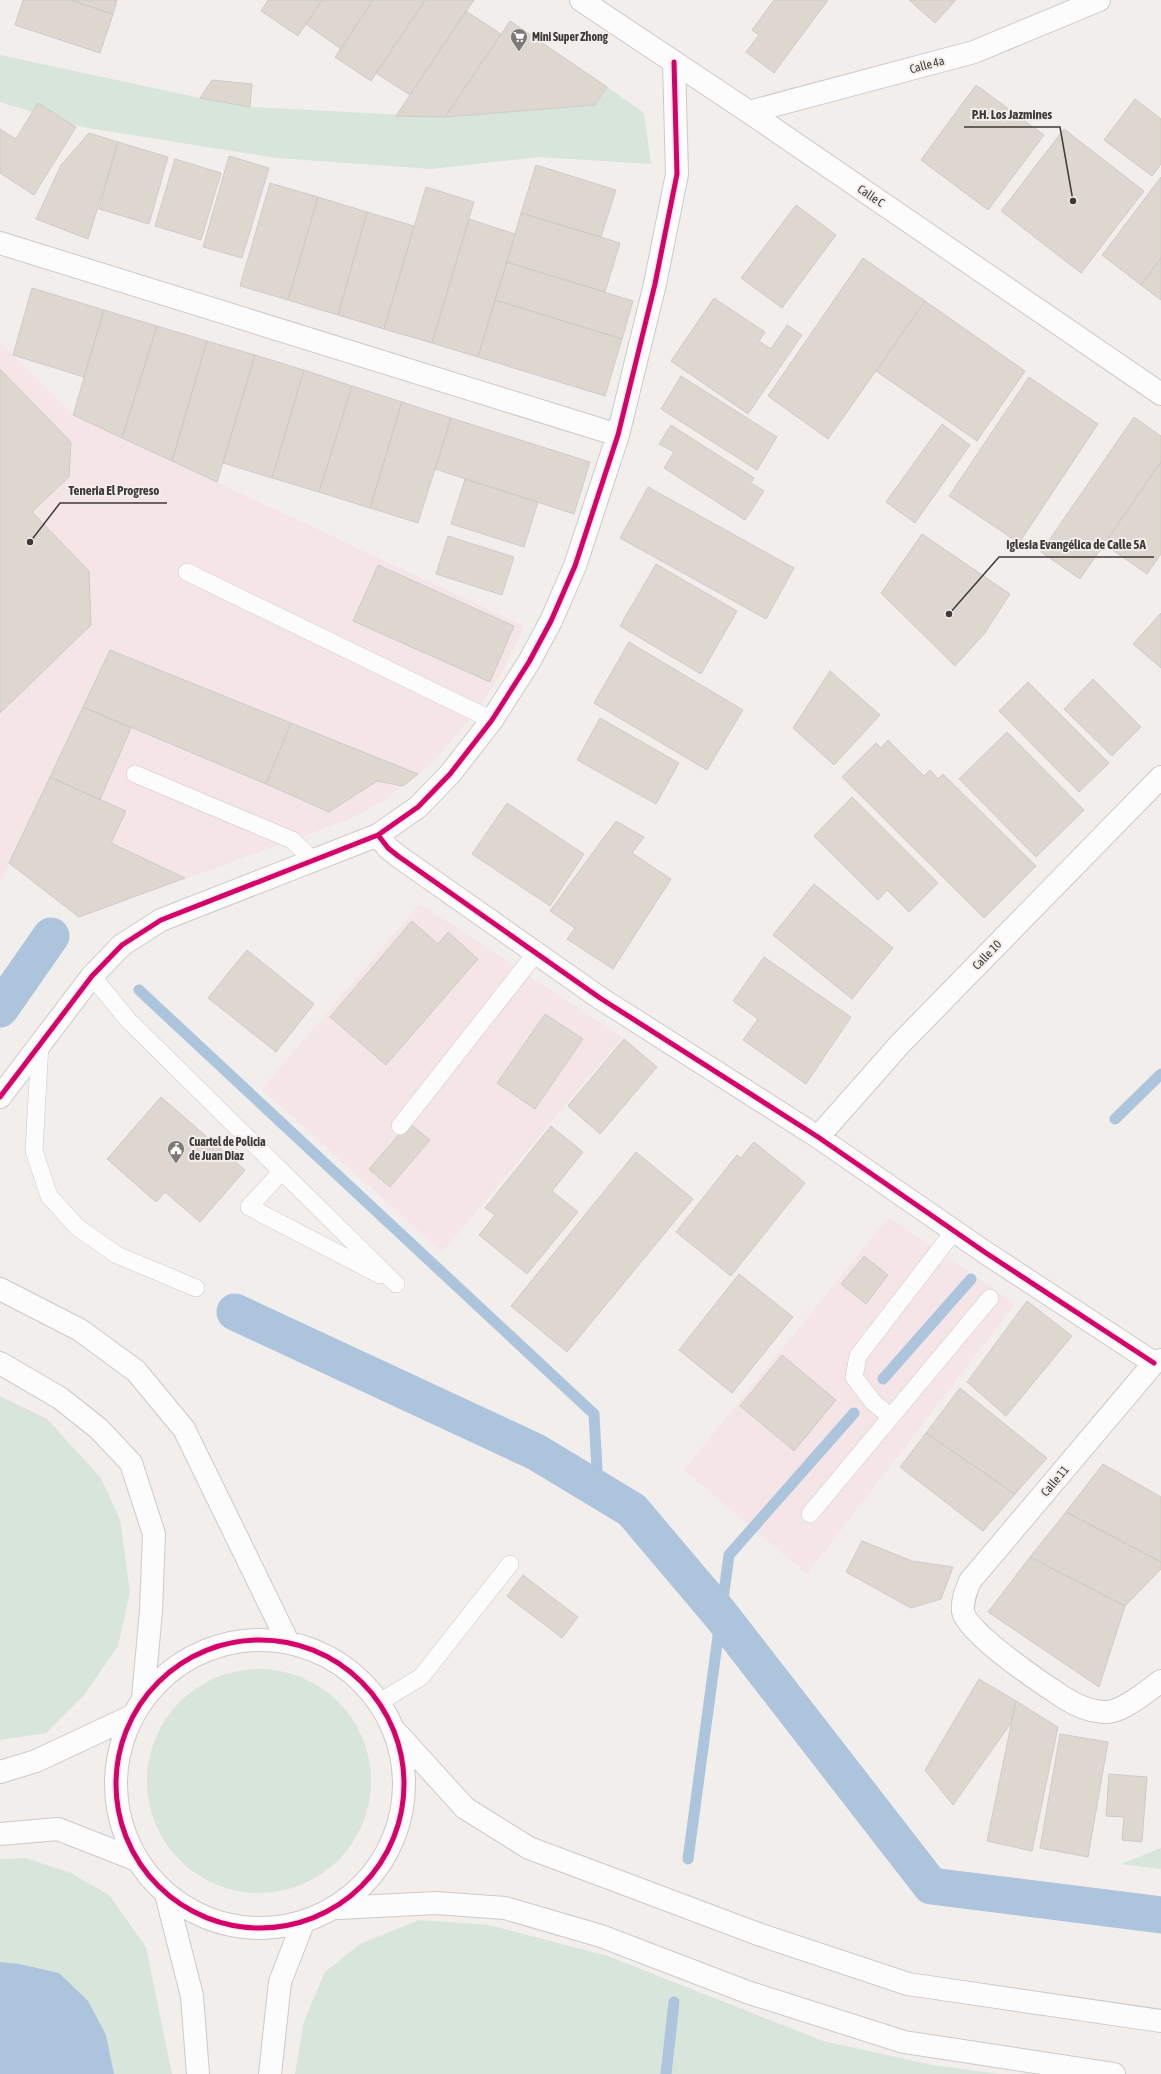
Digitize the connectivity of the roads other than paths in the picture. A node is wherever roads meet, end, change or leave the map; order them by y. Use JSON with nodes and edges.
{"nodes":[{"id":1,"x":581,"y":0,"type":"edge"},
{"id":2,"x":1099,"y":0,"type":"edge"},
{"id":3,"x":674,"y":62,"type":"junction"},
{"id":4,"x":749,"y":112,"type":"junction"},
{"id":5,"x":0,"y":244,"type":"edge"},
{"id":6,"x":1161,"y":394,"type":"edge"},
{"id":7,"x":618,"y":435,"type":"junction"},
{"id":8,"x":187,"y":572,"type":"dead end"},
{"id":9,"x":492,"y":720,"type":"junction"},
{"id":10,"x":136,"y":774,"type":"dead end"},
{"id":11,"x":1161,"y":777,"type":"edge"},
{"id":12,"x":378,"y":835,"type":"junction"},
{"id":13,"x":313,"y":860,"type":"junction"},
{"id":14,"x":536,"y":953,"type":"junction"},
{"id":15,"x":92,"y":976,"type":"junction"},
{"id":16,"x":40,"y":1044,"type":"junction"},
{"id":17,"x":0,"y":1097,"type":"edge"},
{"id":18,"x":400,"y":1126,"type":"dead end"},
{"id":19,"x":818,"y":1137,"type":"junction"},
{"id":20,"x":282,"y":1171,"type":"junction"},
{"id":21,"x":954,"y":1231,"type":"junction"},
{"id":22,"x":196,"y":1288,"type":"dead end"},
{"id":23,"x":0,"y":1289,"type":"edge"},
{"id":24,"x":990,"y":1298,"type":"dead end"},
{"id":25,"x":1157,"y":1362,"type":"edge"},
{"id":26,"x":0,"y":1363,"type":"edge"},
{"id":27,"x":891,"y":1417,"type":"junction"},
{"id":28,"x":810,"y":1514,"type":"dead end"},
{"id":29,"x":510,"y":1564,"type":"dead end"},
{"id":30,"x":288,"y":1642,"type":"junction"},
{"id":31,"x":1161,"y":1681,"type":"edge"},
{"id":32,"x":144,"y":1698,"type":"junction"},
{"id":33,"x":378,"y":1703,"type":"junction"},
{"id":34,"x":132,"y":1716,"type":"junction"},
{"id":35,"x":394,"y":1731,"type":"junction"},
{"id":36,"x":0,"y":1772,"type":"edge"},
{"id":37,"x":0,"y":1834,"type":"edge"},
{"id":38,"x":137,"y":1860,"type":"junction"},
{"id":39,"x":166,"y":1894,"type":"junction"},
{"id":40,"x":338,"y":1908,"type":"junction"},
{"id":41,"x":303,"y":1923,"type":"junction"},
{"id":42,"x":1161,"y":2021,"type":"edge"},
{"id":43,"x":198,"y":2074,"type":"edge"},
{"id":44,"x":270,"y":2074,"type":"edge"},
{"id":45,"x":1114,"y":2074,"type":"edge"}],
"edges":[{"from":1,"to":3,"type":"street","name":"Calle C"},
{"from":2,"to":4,"type":"street","name":"Calle 4a"},
{"from":3,"to":4,"type":"street","name":"Calle C"},
{"from":3,"to":7,"type":"street"},
{"from":4,"to":6,"type":"street","name":"Calle C"},
{"from":5,"to":7,"type":"street"},
{"from":7,"to":9,"type":"street"},
{"from":8,"to":9,"type":"lane"},
{"from":9,"to":12,"type":"street"},
{"from":10,"to":13,"type":"lane"},
{"from":11,"to":19,"type":"street","name":"Calle 10"},
{"from":12,"to":13,"type":"street"},
{"from":12,"to":14,"type":"street"},
{"from":13,"to":15,"type":"street"},
{"from":14,"to":18,"type":"lane"},
{"from":14,"to":19,"type":"street"},
{"from":15,"to":16,"type":"street"},
{"from":15,"to":20,"type":"lane"},
{"from":16,"to":17,"type":"street"},
{"from":16,"to":22,"type":"lane"},
{"from":19,"to":21,"type":"street"},
{"from":20,"to":20,"type":"lane"},
{"from":21,"to":25,"type":"street"},
{"from":21,"to":27,"type":"lane"},
{"from":23,"to":30,"type":"street"},
{"from":24,"to":27,"type":"lane"},
{"from":25,"to":31,"type":"street","name":"Calle 11"},
{"from":26,"to":32,"type":"street"},
{"from":27,"to":28,"type":"lane"},
{"from":29,"to":33,"type":"lane"},
{"from":30,"to":32,"type":"street"},
{"from":30,"to":33,"type":"street"},
{"from":32,"to":34,"type":"street"},
{"from":33,"to":35,"type":"street"},
{"from":34,"to":36,"type":"street"},
{"from":34,"to":38,"type":"street"},
{"from":35,"to":40,"type":"street"},
{"from":35,"to":42,"type":"street"},
{"from":37,"to":38,"type":"street"},
{"from":38,"to":39,"type":"street"},
{"from":39,"to":41,"type":"street"},
{"from":39,"to":43,"type":"street"},
{"from":40,"to":41,"type":"street"},
{"from":40,"to":45,"type":"street"},
{"from":41,"to":44,"type":"street"}]}
